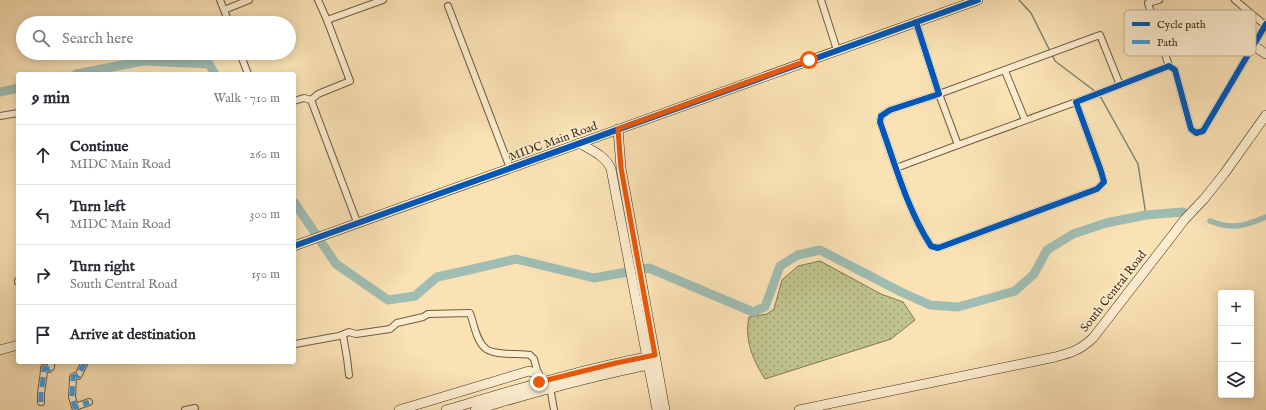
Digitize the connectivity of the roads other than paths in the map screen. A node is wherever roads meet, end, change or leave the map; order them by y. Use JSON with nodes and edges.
{"nodes":[{"id":1,"x":220,"y":0,"type":"edge"},
{"id":2,"x":249,"y":0,"type":"edge"},
{"id":3,"x":318,"y":0,"type":"edge"},
{"id":4,"x":383,"y":0,"type":"edge"},
{"id":5,"x":821,"y":0,"type":"edge"},
{"id":6,"x":978,"y":0,"type":"edge"},
{"id":7,"x":1159,"y":0,"type":"edge"},
{"id":8,"x":1235,"y":0,"type":"edge"},
{"id":9,"x":1148,"y":2,"type":"edge"},
{"id":10,"x":448,"y":6,"type":"dead end"},
{"id":11,"x":224,"y":10,"type":"junction"},
{"id":12,"x":1247,"y":10,"type":"edge"},
{"id":13,"x":226,"y":16,"type":"edge"},
{"id":14,"x":1256,"y":17,"type":"edge"},
{"id":15,"x":327,"y":20,"type":"junction"},
{"id":16,"x":916,"y":22,"type":"junction"},
{"id":17,"x":1266,"y":25,"type":"edge"},
{"id":18,"x":1256,"y":42,"type":"edge"},
{"id":19,"x":1256,"y":47,"type":"edge"},
{"id":20,"x":837,"y":50,"type":"junction"},
{"id":21,"x":1266,"y":54,"type":"edge"},
{"id":22,"x":1167,"y":56,"type":"edge"},
{"id":23,"x":1248,"y":56,"type":"edge"},
{"id":24,"x":243,"y":60,"type":"edge"},
{"id":25,"x":1170,"y":66,"type":"junction"},
{"id":26,"x":1005,"y":71,"type":"junction"},
{"id":27,"x":247,"y":72,"type":"edge"},
{"id":28,"x":1120,"y":85,"type":"junction"},
{"id":29,"x":939,"y":94,"type":"junction"},
{"id":30,"x":296,"y":100,"type":"edge"},
{"id":31,"x":312,"y":100,"type":"junction"},
{"id":32,"x":1076,"y":102,"type":"junction"},
{"id":33,"x":16,"y":113,"type":"edge"},
{"id":34,"x":1266,"y":115,"type":"edge"},
{"id":35,"x":0,"y":116,"type":"edge"},
{"id":36,"x":1025,"y":120,"type":"junction"},
{"id":37,"x":1266,"y":124,"type":"edge"},
{"id":38,"x":618,"y":129,"type":"junction"},
{"id":39,"x":579,"y":143,"type":"junction"},
{"id":40,"x":958,"y":144,"type":"junction"},
{"id":41,"x":510,"y":168,"type":"junction"},
{"id":42,"x":896,"y":168,"type":"junction"},
{"id":43,"x":357,"y":222,"type":"junction"},
{"id":44,"x":296,"y":245,"type":"edge"},
{"id":45,"x":631,"y":251,"type":"junction"},
{"id":46,"x":343,"y":335,"type":"junction"},
{"id":47,"x":1097,"y":337,"type":"junction"},
{"id":48,"x":296,"y":344,"type":"edge"},
{"id":49,"x":16,"y":346,"type":"edge"},
{"id":50,"x":0,"y":350,"type":"edge"},
{"id":51,"x":651,"y":360,"type":"junction"},
{"id":52,"x":52,"y":364,"type":"edge"},
{"id":53,"x":84,"y":364,"type":"edge"},
{"id":54,"x":349,"y":375,"type":"dead end"},
{"id":55,"x":538,"y":378,"type":"junction"},
{"id":56,"x":550,"y":387,"type":"junction"},
{"id":57,"x":41,"y":402,"type":"dead end"},
{"id":58,"x":89,"y":402,"type":"dead end"},
{"id":59,"x":195,"y":408,"type":"dead end"},
{"id":60,"x":185,"y":410,"type":"edge"},
{"id":61,"x":399,"y":410,"type":"edge"},
{"id":62,"x":446,"y":410,"type":"edge"},
{"id":63,"x":475,"y":410,"type":"edge"},
{"id":64,"x":554,"y":410,"type":"edge"},
{"id":65,"x":657,"y":410,"type":"edge"},
{"id":66,"x":665,"y":410,"type":"edge"},
{"id":67,"x":799,"y":410,"type":"edge"},
{"id":68,"x":828,"y":410,"type":"edge"}],
"edges":[{"from":1,"to":11,"type":"street"},
{"from":2,"to":11,"type":"street"},
{"from":3,"to":15,"type":"street"},
{"from":4,"to":15,"type":"street"},
{"from":5,"to":20,"type":"street"},
{"from":6,"to":16,"type":"street","name":"MIDC Main Road"},
{"from":7,"to":9,"type":"street"},
{"from":8,"to":12,"type":"street"},
{"from":10,"to":41,"type":"street"},
{"from":11,"to":13,"type":"street"},
{"from":14,"to":17,"type":"street"},
{"from":15,"to":31,"type":"street"},
{"from":16,"to":20,"type":"street","name":"MIDC Main Road"},
{"from":16,"to":29,"type":"street"},
{"from":17,"to":18,"type":"street"},
{"from":19,"to":21,"type":"street"},
{"from":20,"to":38,"type":"street","name":"MIDC Main Road"},
{"from":22,"to":25,"type":"street"},
{"from":23,"to":25,"type":"street"},
{"from":24,"to":27,"type":"street"},
{"from":25,"to":28,"type":"street"},
{"from":26,"to":28,"type":"street"},
{"from":26,"to":29,"type":"street"},
{"from":26,"to":36,"type":"street"},
{"from":28,"to":32,"type":"street"},
{"from":29,"to":40,"type":"street"},
{"from":29,"to":42,"type":"street"},
{"from":30,"to":31,"type":"street"},
{"from":31,"to":43,"type":"street"},
{"from":32,"to":36,"type":"street"},
{"from":32,"to":42,"type":"street"},
{"from":33,"to":35,"type":"street"},
{"from":34,"to":47,"type":"street","name":"South Central Road"},
{"from":36,"to":40,"type":"street"},
{"from":37,"to":47,"type":"street","name":"South Central Road"},
{"from":38,"to":39,"type":"street","name":"MIDC Main Road"},
{"from":38,"to":45,"type":"street","name":"MIDC Main Road"},
{"from":39,"to":41,"type":"street","name":"MIDC Main Road"},
{"from":39,"to":45,"type":"street","name":"MIDC Main Road"},
{"from":40,"to":42,"type":"street"},
{"from":41,"to":43,"type":"street","name":"MIDC Main Road"},
{"from":43,"to":44,"type":"street","name":"MIDC Main Road"},
{"from":45,"to":51,"type":"street","name":"MIDC Main Road"},
{"from":46,"to":48,"type":"street"},
{"from":46,"to":54,"type":"street"},
{"from":46,"to":55,"type":"street"},
{"from":47,"to":67,"type":"street","name":"South Central Road"},
{"from":47,"to":68,"type":"street","name":"South Central Road"},
{"from":49,"to":50,"type":"street"},
{"from":51,"to":55,"type":"street"},
{"from":51,"to":56,"type":"street"},
{"from":51,"to":65,"type":"street","name":"MIDC Main Road"},
{"from":51,"to":66,"type":"street","name":"MIDC Main Road"},
{"from":52,"to":57,"type":"street"},
{"from":53,"to":58,"type":"street"},
{"from":55,"to":61,"type":"street"},
{"from":55,"to":62,"type":"street"},
{"from":56,"to":63,"type":"street"},
{"from":56,"to":64,"type":"street"},
{"from":59,"to":60,"type":"street"}]}
